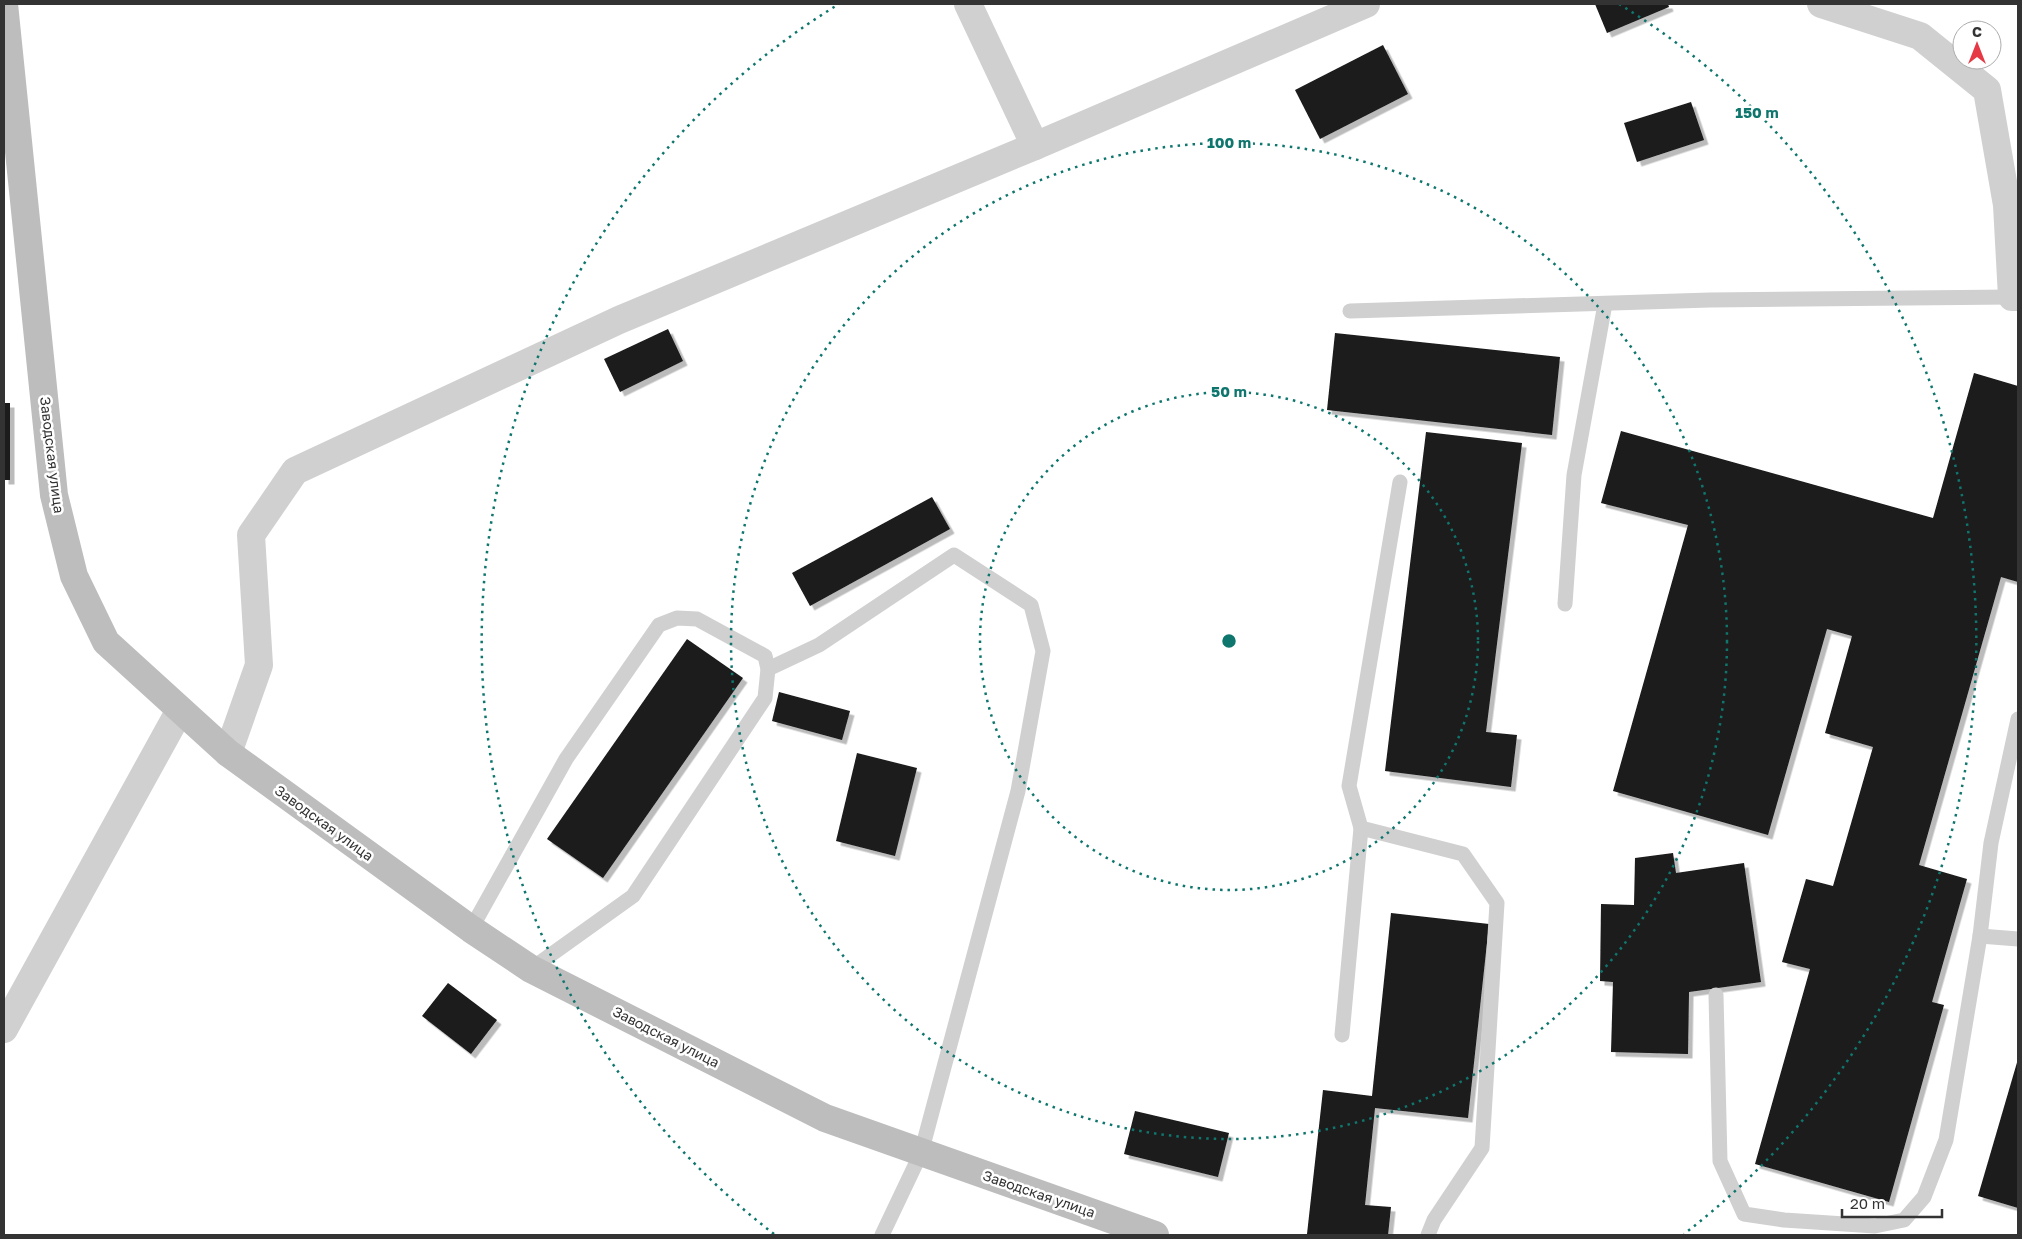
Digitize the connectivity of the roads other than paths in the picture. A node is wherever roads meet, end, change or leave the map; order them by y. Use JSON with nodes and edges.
{"nodes":[{"id":1,"x":4,"y":4,"type":"edge"},
{"id":2,"x":968,"y":4,"type":"edge"},
{"id":3,"x":1366,"y":4,"type":"edge"},
{"id":4,"x":1821,"y":4,"type":"edge"},
{"id":5,"x":1035,"y":146,"type":"junction"},
{"id":6,"x":2015,"y":297,"type":"edge"},
{"id":7,"x":1605,"y":304,"type":"junction"},
{"id":8,"x":1350,"y":311,"type":"dead end"},
{"id":9,"x":1400,"y":482,"type":"dead end"},
{"id":10,"x":1565,"y":604,"type":"dead end"},
{"id":11,"x":768,"y":669,"type":"junction"},
{"id":12,"x":180,"y":710,"type":"junction"},
{"id":13,"x":2018,"y":719,"type":"edge"},
{"id":14,"x":228,"y":753,"type":"junction"},
{"id":15,"x":1362,"y":828,"type":"junction"},
{"id":16,"x":471,"y":928,"type":"junction"},
{"id":17,"x":1980,"y":936,"type":"junction"},
{"id":18,"x":2018,"y":939,"type":"edge"},
{"id":19,"x":531,"y":970,"type":"junction"},
{"id":20,"x":1716,"y":996,"type":"dead end"},
{"id":21,"x":4,"y":1029,"type":"edge"},
{"id":22,"x":1342,"y":1035,"type":"dead end"},
{"id":23,"x":921,"y":1152,"type":"junction"},
{"id":24,"x":882,"y":1235,"type":"edge"},
{"id":25,"x":1155,"y":1235,"type":"edge"},
{"id":26,"x":1428,"y":1235,"type":"edge"}],
"edges":[{"from":1,"to":12,"type":"street","name":"Заводская улица"},
{"from":2,"to":5,"type":"street"},
{"from":3,"to":5,"type":"street"},
{"from":4,"to":6,"type":"street"},
{"from":5,"to":14,"type":"street"},
{"from":6,"to":7,"type":"lane"},
{"from":7,"to":8,"type":"lane"},
{"from":7,"to":10,"type":"lane"},
{"from":9,"to":15,"type":"lane"},
{"from":11,"to":16,"type":"lane"},
{"from":11,"to":19,"type":"lane"},
{"from":11,"to":23,"type":"lane"},
{"from":12,"to":14,"type":"street","name":"Заводская улица"},
{"from":12,"to":21,"type":"street"},
{"from":13,"to":17,"type":"lane"},
{"from":14,"to":16,"type":"street","name":"Заводская улица"},
{"from":15,"to":22,"type":"lane"},
{"from":15,"to":26,"type":"lane"},
{"from":16,"to":19,"type":"street","name":"Заводская улица"},
{"from":17,"to":18,"type":"lane"},
{"from":17,"to":20,"type":"lane"},
{"from":19,"to":23,"type":"street","name":"Заводская улица"},
{"from":23,"to":24,"type":"lane"},
{"from":23,"to":25,"type":"street","name":"Заводская улица"}]}
